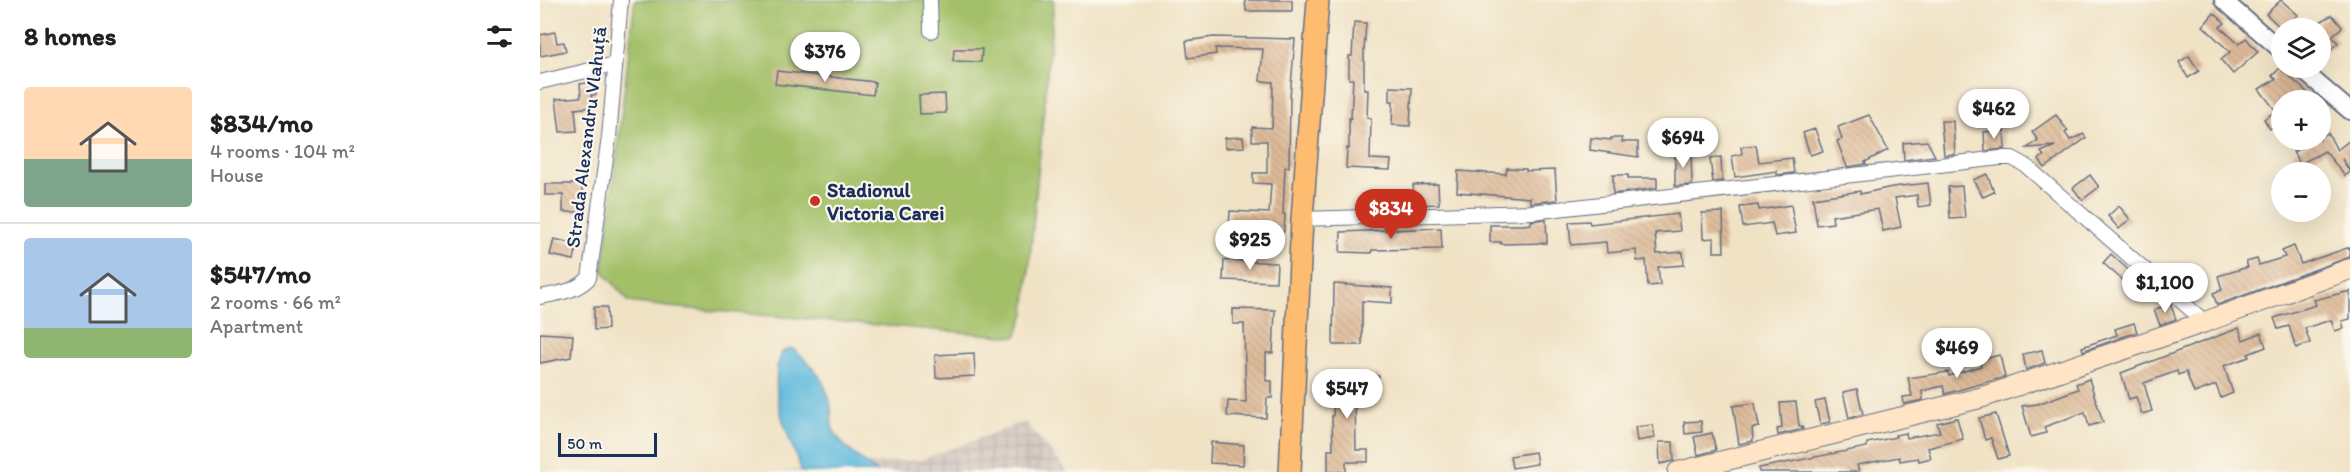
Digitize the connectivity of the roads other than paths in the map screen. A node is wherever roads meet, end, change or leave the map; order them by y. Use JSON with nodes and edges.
{"nodes":[{"id":1,"x":621,"y":0,"type":"edge"},
{"id":2,"x":930,"y":0,"type":"edge"},
{"id":3,"x":1318,"y":0,"type":"edge"},
{"id":4,"x":2223,"y":0,"type":"edge"},
{"id":5,"x":930,"y":32,"type":"dead end"},
{"id":6,"x":2271,"y":41,"type":"edge"},
{"id":7,"x":615,"y":64,"type":"junction"},
{"id":8,"x":2312,"y":78,"type":"edge"},
{"id":9,"x":540,"y":82,"type":"edge"},
{"id":10,"x":2350,"y":111,"type":"edge"},
{"id":11,"x":1302,"y":219,"type":"junction"},
{"id":12,"x":2350,"y":269,"type":"edge"},
{"id":13,"x":540,"y":297,"type":"edge"},
{"id":14,"x":2205,"y":322,"type":"junction"},
{"id":15,"x":1290,"y":472,"type":"edge"},
{"id":16,"x":1678,"y":472,"type":"edge"}],
"edges":[{"from":1,"to":7,"type":"street","name":"Strada Alexandru Vlahuță"},
{"from":2,"to":5,"type":"street"},
{"from":3,"to":11,"type":"main road"},
{"from":4,"to":6,"type":"street"},
{"from":7,"to":9,"type":"street"},
{"from":7,"to":13,"type":"street","name":"Strada Alexandru Vlahuță"},
{"from":8,"to":10,"type":"street"},
{"from":11,"to":14,"type":"street"},
{"from":11,"to":15,"type":"main road"},
{"from":12,"to":14,"type":"main road"},
{"from":14,"to":16,"type":"main road"}]}
